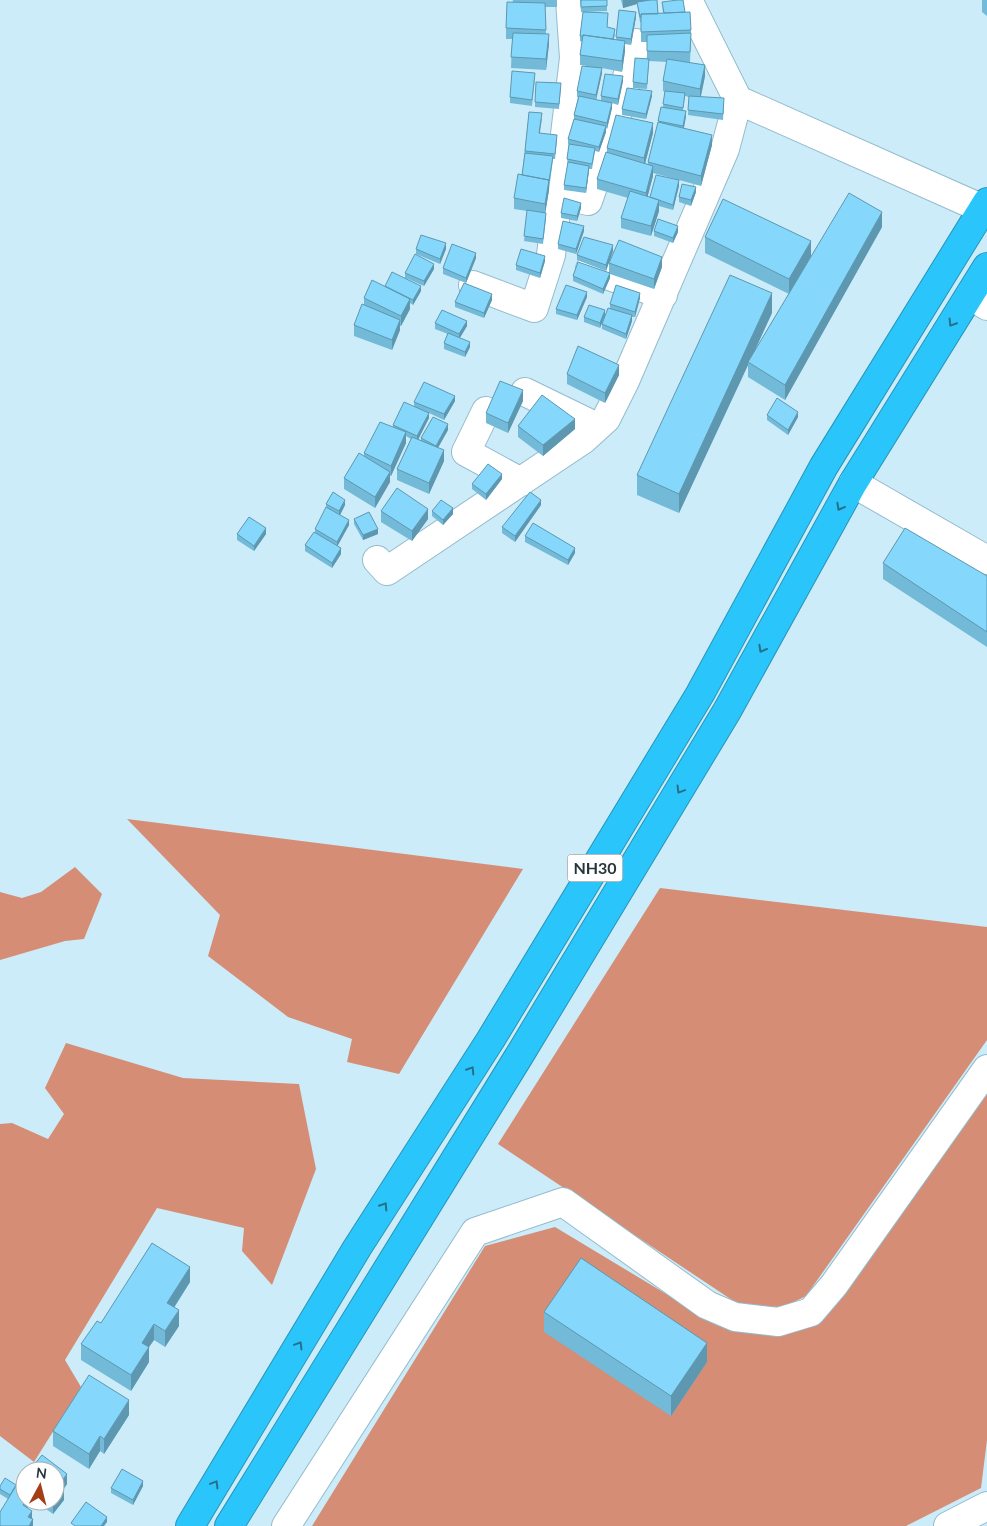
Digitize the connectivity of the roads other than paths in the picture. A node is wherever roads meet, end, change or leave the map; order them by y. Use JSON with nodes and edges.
{"nodes":[{"id":1,"x":570,"y":0,"type":"edge"},
{"id":2,"x":688,"y":0,"type":"edge"},
{"id":3,"x":636,"y":43,"type":"dead end"},
{"id":4,"x":738,"y":100,"type":"junction"},
{"id":5,"x":558,"y":194,"type":"junction"},
{"id":6,"x":985,"y":205,"type":"edge"},
{"id":7,"x":987,"y":267,"type":"edge"},
{"id":8,"x":590,"y":269,"type":"edge"},
{"id":9,"x":474,"y":285,"type":"edge"},
{"id":10,"x":663,"y":295,"type":"junction"},
{"id":11,"x":978,"y":301,"type":"edge"},
{"id":12,"x":526,"y":392,"type":"dead end"},
{"id":13,"x":486,"y":411,"type":"edge"},
{"id":14,"x":597,"y":427,"type":"junction"},
{"id":15,"x":521,"y":482,"type":"junction"},
{"id":16,"x":853,"y":483,"type":"junction"},
{"id":17,"x":377,"y":560,"type":"dead end"},
{"id":18,"x":987,"y":560,"type":"edge"},
{"id":19,"x":987,"y":1070,"type":"edge"},
{"id":20,"x":982,"y":1509,"type":"edge"},
{"id":21,"x":190,"y":1526,"type":"edge"},
{"id":22,"x":229,"y":1526,"type":"edge"},
{"id":23,"x":286,"y":1526,"type":"edge"},
{"id":24,"x":948,"y":1526,"type":"edge"}],
"edges":[{"from":1,"to":5,"type":"street"},
{"from":2,"to":4,"type":"street"},
{"from":3,"to":5,"type":"street"},
{"from":4,"to":6,"type":"street"},
{"from":4,"to":10,"type":"street"},
{"from":5,"to":9,"type":"street"},
{"from":21,"to":6,"type":"highway","number":"NH30","one_way":true},
{"from":7,"to":11,"type":"highway","number":"NH30"},
{"from":8,"to":10,"type":"street"},
{"from":10,"to":14,"type":"street"},
{"from":11,"to":16,"type":"highway","number":"NH30","one_way":true},
{"from":12,"to":14,"type":"street"},
{"from":13,"to":15,"type":"street"},
{"from":14,"to":15,"type":"street"},
{"from":15,"to":17,"type":"street"},
{"from":16,"to":18,"type":"street"},
{"from":16,"to":22,"type":"highway","number":"NH30","one_way":true},
{"from":19,"to":23,"type":"street"},
{"from":20,"to":24,"type":"street"}]}
